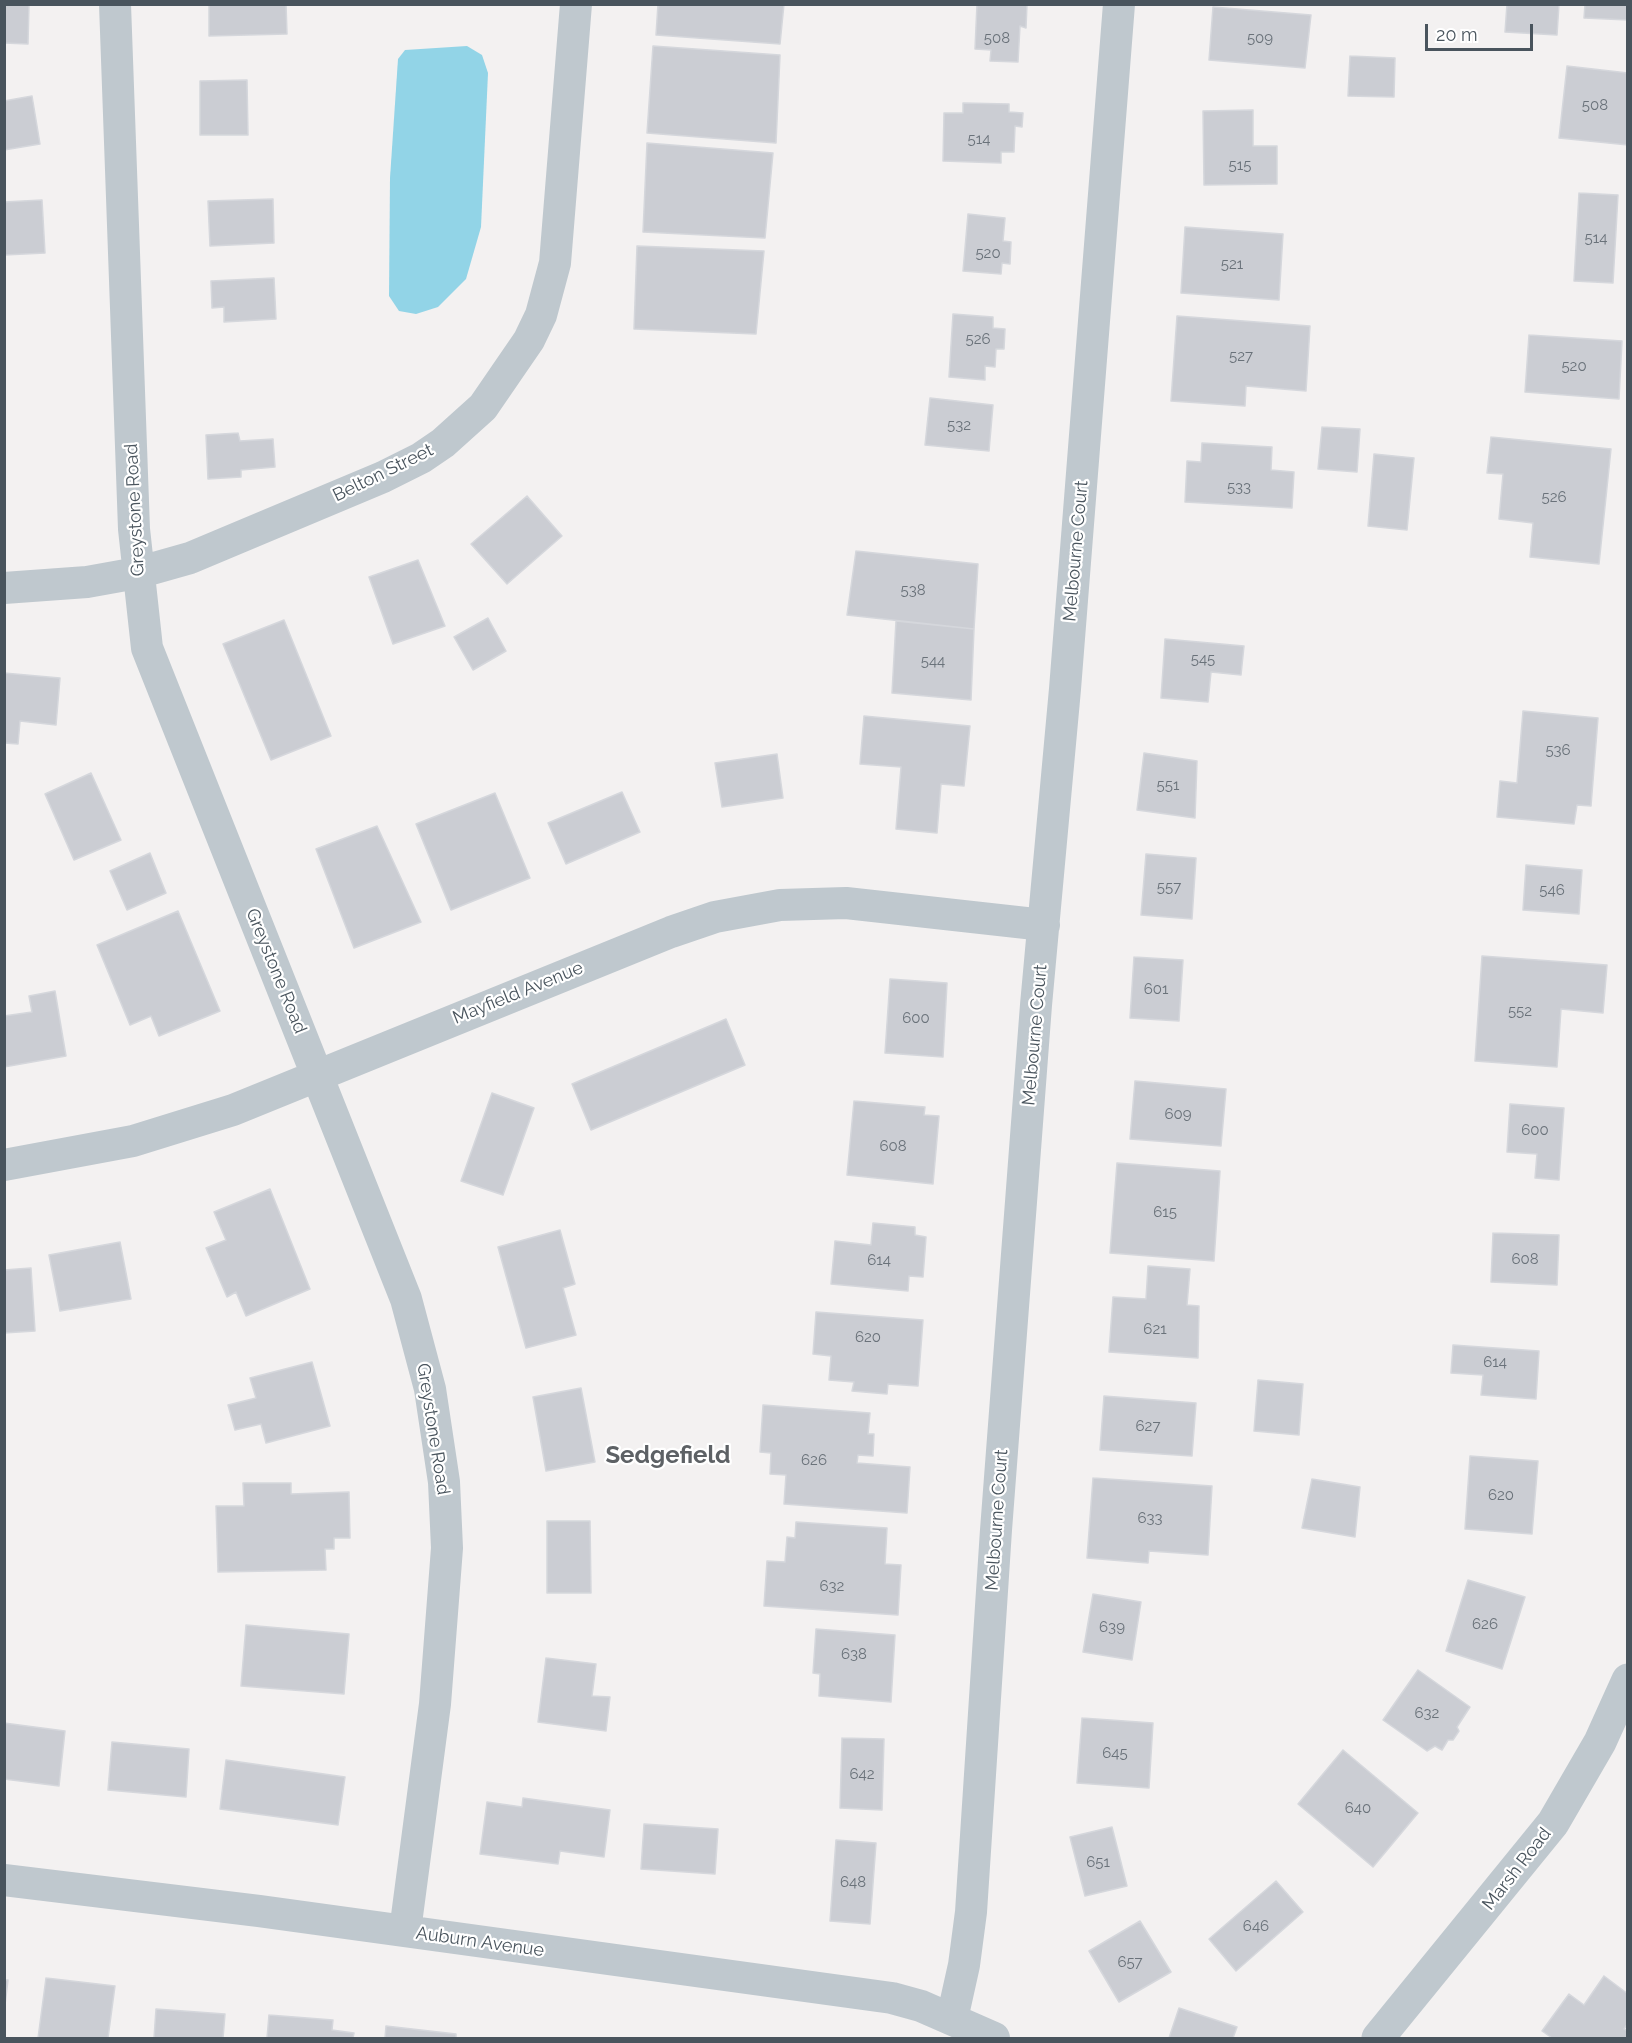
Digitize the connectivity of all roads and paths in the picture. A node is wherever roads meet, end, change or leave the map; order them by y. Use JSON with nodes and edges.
{"nodes":[{"id":1,"x":115,"y":4,"type":"edge"},
{"id":2,"x":576,"y":4,"type":"edge"},
{"id":3,"x":1119,"y":4,"type":"edge"},
{"id":4,"x":137,"y":573,"type":"junction"},
{"id":5,"x":4,"y":588,"type":"edge"},
{"id":6,"x":1044,"y":925,"type":"junction"},
{"id":7,"x":317,"y":1074,"type":"junction"},
{"id":8,"x":4,"y":1165,"type":"edge"},
{"id":9,"x":1628,"y":1680,"type":"edge"},
{"id":10,"x":4,"y":1880,"type":"edge"},
{"id":11,"x":405,"y":1932,"type":"junction"},
{"id":12,"x":952,"y":2019,"type":"junction"},
{"id":13,"x":994,"y":2038,"type":"edge"},
{"id":14,"x":1378,"y":2038,"type":"edge"}],
"edges":[{"from":1,"to":4,"type":"street","name":"Greystone Road"},
{"from":2,"to":4,"type":"street","name":"Belton Street"},
{"from":3,"to":6,"type":"street","name":"Melbourne Court"},
{"from":4,"to":5,"type":"street","name":"Belton Street"},
{"from":4,"to":7,"type":"street","name":"Greystone Road"},
{"from":6,"to":7,"type":"street","name":"Mayfield Avenue"},
{"from":6,"to":12,"type":"street","name":"Melbourne Court"},
{"from":7,"to":8,"type":"street","name":"Mayfield Avenue"},
{"from":7,"to":11,"type":"street","name":"Greystone Road"},
{"from":9,"to":14,"type":"street","name":"Marsh Road"},
{"from":10,"to":11,"type":"street","name":"Auburn Avenue"},
{"from":11,"to":12,"type":"street","name":"Auburn Avenue"},
{"from":12,"to":13,"type":"street"}]}
